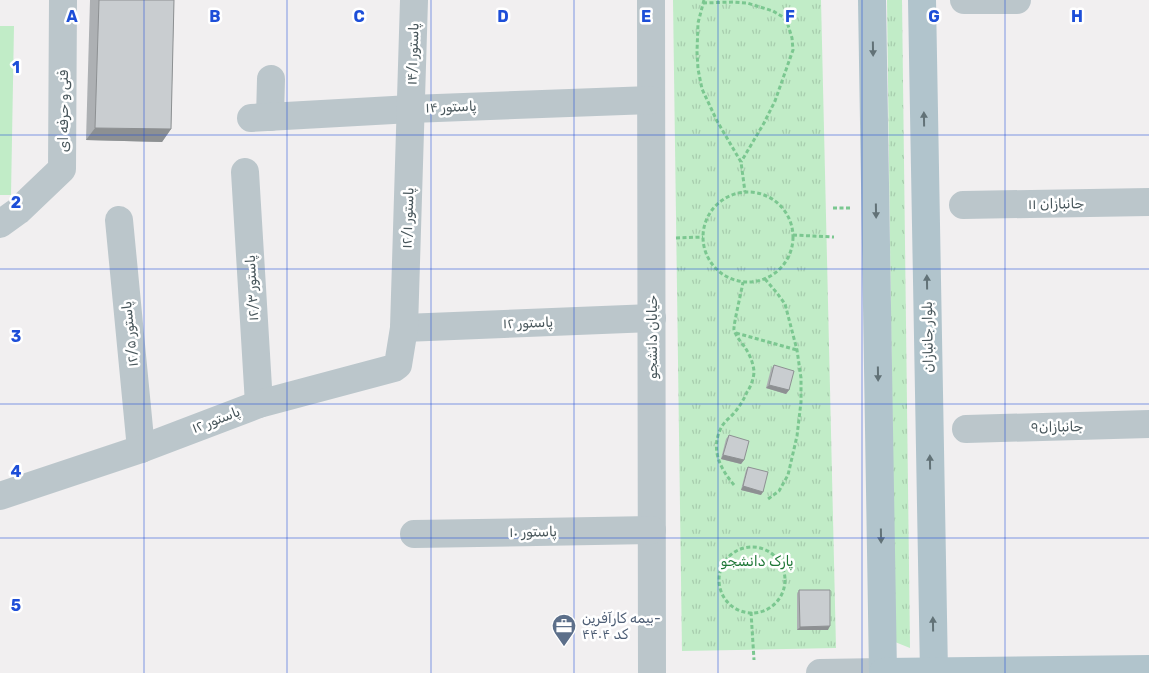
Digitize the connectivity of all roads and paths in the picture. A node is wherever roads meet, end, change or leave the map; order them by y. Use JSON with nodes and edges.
{"nodes":[{"id":1,"x":63,"y":0,"type":"edge"},
{"id":2,"x":414,"y":0,"type":"edge"},
{"id":3,"x":651,"y":0,"type":"edge"},
{"id":4,"x":872,"y":0,"type":"edge"},
{"id":5,"x":922,"y":0,"type":"edge"},
{"id":6,"x":964,"y":0,"type":"edge"},
{"id":7,"x":1017,"y":0,"type":"edge"},
{"id":8,"x":703,"y":2,"type":"edge"},
{"id":9,"x":271,"y":80,"type":"dead end"},
{"id":10,"x":652,"y":100,"type":"junction"},
{"id":11,"x":411,"y":109,"type":"junction"},
{"id":12,"x":741,"y":162,"type":"junction"},
{"id":13,"x":245,"y":172,"type":"dead end"},
{"id":14,"x":744,"y":192,"type":"junction"},
{"id":15,"x":1149,"y":202,"type":"edge"},
{"id":16,"x":962,"y":205,"type":"dead end"},
{"id":17,"x":119,"y":220,"type":"dead end"},
{"id":18,"x":0,"y":224,"type":"edge"},
{"id":19,"x":793,"y":235,"type":"junction"},
{"id":20,"x":703,"y":237,"type":"junction"},
{"id":21,"x":834,"y":237,"type":"dead end"},
{"id":22,"x":674,"y":238,"type":"dead end"},
{"id":23,"x":765,"y":279,"type":"junction"},
{"id":24,"x":743,"y":282,"type":"junction"},
{"id":25,"x":652,"y":318,"type":"junction"},
{"id":26,"x":404,"y":328,"type":"junction"},
{"id":27,"x":735,"y":333,"type":"junction"},
{"id":28,"x":797,"y":350,"type":"junction"},
{"id":29,"x":258,"y":404,"type":"junction"},
{"id":30,"x":1149,"y":424,"type":"edge"},
{"id":31,"x":966,"y":429,"type":"dead end"},
{"id":32,"x":141,"y":449,"type":"junction"},
{"id":33,"x":734,"y":485,"type":"dead end"},
{"id":34,"x":0,"y":496,"type":"edge"},
{"id":35,"x":768,"y":499,"type":"dead end"},
{"id":36,"x":652,"y":530,"type":"junction"},
{"id":37,"x":414,"y":534,"type":"dead end"},
{"id":38,"x":751,"y":612,"type":"junction"},
{"id":39,"x":754,"y":660,"type":"dead end"},
{"id":40,"x":1149,"y":669,"type":"edge"},
{"id":41,"x":883,"y":672,"type":"edge"},
{"id":42,"x":934,"y":672,"type":"edge"},
{"id":43,"x":652,"y":673,"type":"edge"},
{"id":44,"x":820,"y":673,"type":"edge"}],
"edges":[{"from":1,"to":18,"type":"street","name":"فنی و حرفه ای"},
{"from":2,"to":11,"type":"street","name":"پاستور ۱۴/۱"},
{"from":3,"to":10,"type":"street","name":"خیابان دانشجو"},
{"from":4,"to":41,"type":"main road","one_way":true},
{"from":42,"to":5,"type":"main road","name":"بلوار جانبازان","one_way":true},
{"from":6,"to":7,"type":"street"},
{"from":8,"to":12,"type":"path"},
{"from":8,"to":12,"type":"path"},
{"from":9,"to":11,"type":"street","name":"پاستور ۱۴"},
{"from":10,"to":11,"type":"street","name":"پاستور ۱۴"},
{"from":10,"to":25,"type":"street","name":"خیابان دانشجو"},
{"from":11,"to":26,"type":"street","name":"پاستور ۱۲/۱"},
{"from":12,"to":14,"type":"path"},
{"from":13,"to":29,"type":"street","name":"پاستور ۱۲/۳"},
{"from":14,"to":19,"type":"path"},
{"from":14,"to":20,"type":"path"},
{"from":15,"to":16,"type":"street","name":"جانبازان ۱۱"},
{"from":17,"to":32,"type":"street","name":"پاستور ۱۲/۵"},
{"from":19,"to":21,"type":"path"},
{"from":19,"to":23,"type":"path"},
{"from":20,"to":22,"type":"path"},
{"from":20,"to":24,"type":"path"},
{"from":23,"to":24,"type":"path"},
{"from":23,"to":28,"type":"path"},
{"from":24,"to":27,"type":"path"},
{"from":25,"to":26,"type":"street","name":"پاستور ۱۲"},
{"from":25,"to":36,"type":"street","name":"خیابان دانشجو"},
{"from":26,"to":29,"type":"street","name":"۱۲ پاستور"},
{"from":27,"to":28,"type":"path"},
{"from":27,"to":33,"type":"path"},
{"from":28,"to":35,"type":"path"},
{"from":29,"to":32,"type":"street","name":"۱۲ پاستور"},
{"from":30,"to":31,"type":"street","name":"جانبازان۹"},
{"from":32,"to":34,"type":"street","name":"۱۲ پاستور"},
{"from":36,"to":37,"type":"street","name":"پاستور ۱۰"},
{"from":36,"to":43,"type":"street","name":"خیابان دانشجو"},
{"from":38,"to":38,"type":"path"},
{"from":38,"to":39,"type":"path"},
{"from":40,"to":42,"type":"main road"},
{"from":41,"to":42,"type":"main road"},
{"from":41,"to":44,"type":"street"}]}
